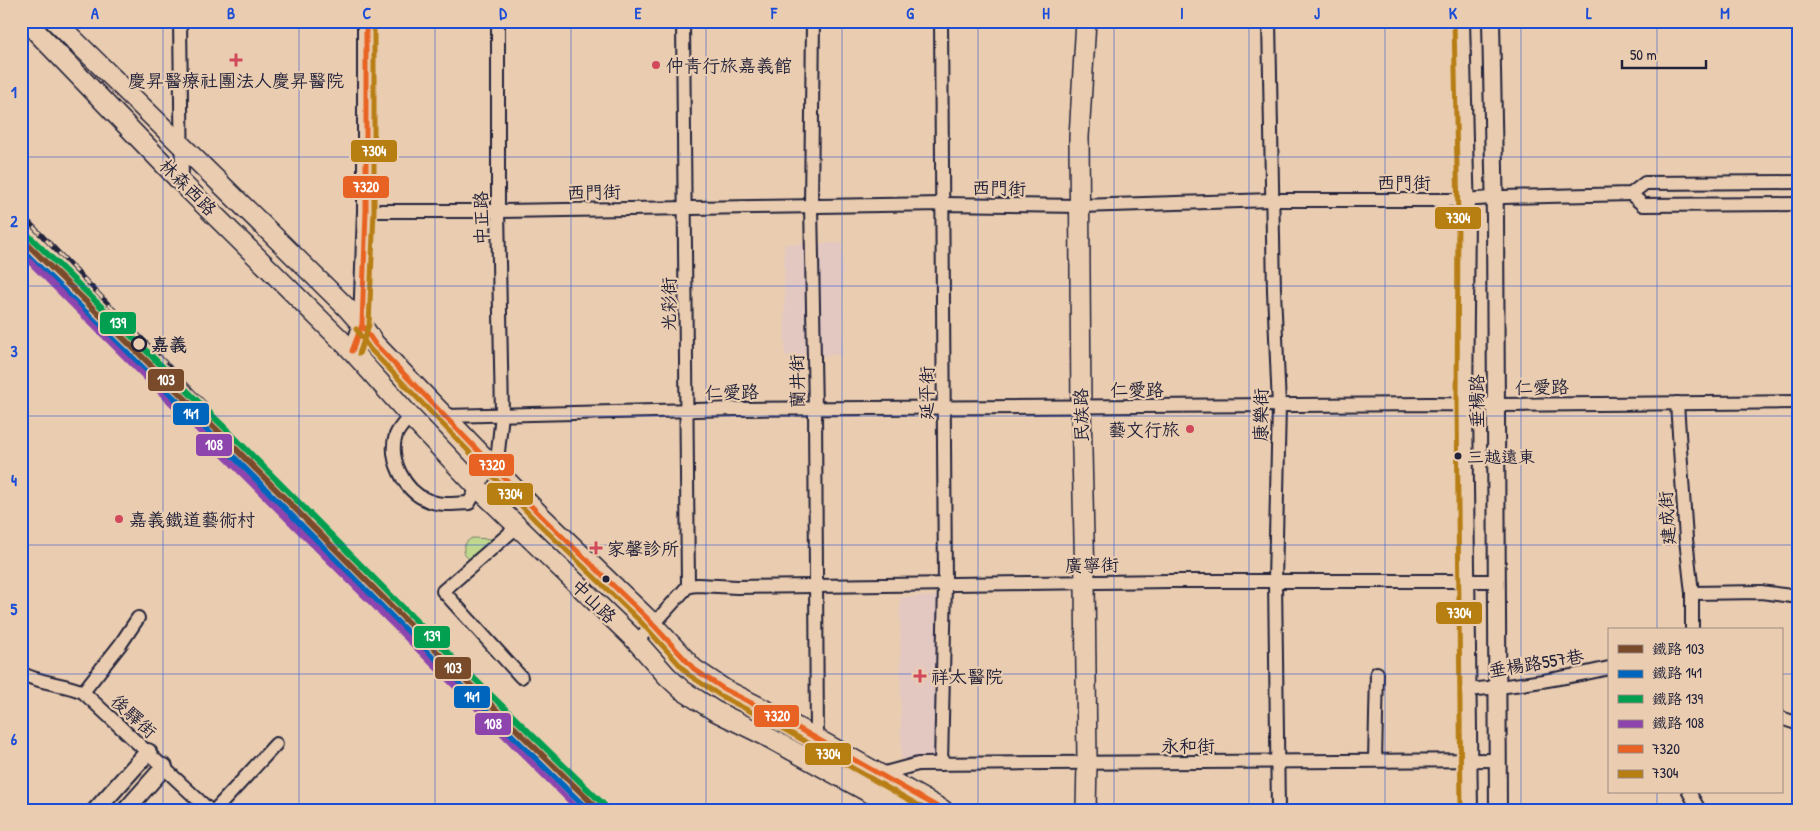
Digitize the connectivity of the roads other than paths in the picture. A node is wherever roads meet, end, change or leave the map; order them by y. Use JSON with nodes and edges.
{"nodes":[{"id":1,"x":26,"y":21,"type":"edge"},
{"id":2,"x":55,"y":21,"type":"edge"},
{"id":3,"x":180,"y":21,"type":"edge"},
{"id":4,"x":366,"y":21,"type":"edge"},
{"id":5,"x":498,"y":21,"type":"edge"},
{"id":6,"x":683,"y":21,"type":"edge"},
{"id":7,"x":813,"y":21,"type":"edge"},
{"id":8,"x":941,"y":21,"type":"edge"},
{"id":9,"x":1086,"y":21,"type":"edge"},
{"id":10,"x":1269,"y":21,"type":"edge"},
{"id":11,"x":1461,"y":21,"type":"edge"},
{"id":12,"x":1491,"y":21,"type":"edge"},
{"id":13,"x":182,"y":144,"type":"junction"},
{"id":14,"x":182,"y":182,"type":"junction"},
{"id":15,"x":1799,"y":182,"type":"edge"},
{"id":16,"x":1632,"y":194,"type":"junction"},
{"id":17,"x":1494,"y":197,"type":"junction"},
{"id":18,"x":1272,"y":200,"type":"junction"},
{"id":19,"x":1465,"y":200,"type":"junction"},
{"id":20,"x":943,"y":204,"type":"junction"},
{"id":21,"x":1799,"y":204,"type":"edge"},
{"id":22,"x":812,"y":206,"type":"junction"},
{"id":23,"x":1080,"y":206,"type":"junction"},
{"id":24,"x":685,"y":208,"type":"junction"},
{"id":25,"x":366,"y":211,"type":"junction"},
{"id":26,"x":498,"y":211,"type":"junction"},
{"id":27,"x":362,"y":325,"type":"junction"},
{"id":28,"x":352,"y":351,"type":"junction"},
{"id":29,"x":1799,"y":402,"type":"edge"},
{"id":30,"x":1677,"y":403,"type":"junction"},
{"id":31,"x":1464,"y":405,"type":"junction"},
{"id":32,"x":1496,"y":405,"type":"junction"},
{"id":33,"x":1279,"y":406,"type":"junction"},
{"id":34,"x":1081,"y":407,"type":"junction"},
{"id":35,"x":944,"y":408,"type":"junction"},
{"id":36,"x":815,"y":409,"type":"junction"},
{"id":37,"x":686,"y":410,"type":"junction"},
{"id":38,"x":502,"y":414,"type":"junction"},
{"id":39,"x":410,"y":416,"type":"junction"},
{"id":40,"x":446,"y":416,"type":"junction"},
{"id":41,"x":491,"y":463,"type":"junction"},
{"id":42,"x":478,"y":488,"type":"junction"},
{"id":43,"x":518,"y":526,"type":"junction"},
{"id":44,"x":1275,"y":581,"type":"junction"},
{"id":45,"x":1466,"y":581,"type":"junction"},
{"id":46,"x":1496,"y":581,"type":"junction"},
{"id":47,"x":1085,"y":583,"type":"junction"},
{"id":48,"x":945,"y":584,"type":"junction"},
{"id":49,"x":688,"y":586,"type":"junction"},
{"id":50,"x":815,"y":586,"type":"junction"},
{"id":51,"x":1692,"y":593,"type":"junction"},
{"id":52,"x":1799,"y":597,"type":"edge"},
{"id":53,"x":138,"y":618,"type":"dead end"},
{"id":54,"x":653,"y":625,"type":"junction"},
{"id":55,"x":1692,"y":628,"type":"edge"},
{"id":56,"x":636,"y":641,"type":"junction"},
{"id":57,"x":1608,"y":668,"type":"edge"},
{"id":58,"x":1377,"y":672,"type":"dead end"},
{"id":59,"x":21,"y":673,"type":"edge"},
{"id":60,"x":521,"y":677,"type":"dead end"},
{"id":61,"x":1496,"y":688,"type":"junction"},
{"id":62,"x":1468,"y":690,"type":"junction"},
{"id":63,"x":83,"y":692,"type":"junction"},
{"id":64,"x":1782,"y":718,"type":"edge"},
{"id":65,"x":1799,"y":724,"type":"edge"},
{"id":66,"x":817,"y":740,"type":"junction"},
{"id":67,"x":276,"y":744,"type":"dead end"},
{"id":68,"x":148,"y":752,"type":"junction"},
{"id":69,"x":805,"y":758,"type":"junction"},
{"id":70,"x":1375,"y":760,"type":"junction"},
{"id":71,"x":1468,"y":760,"type":"junction"},
{"id":72,"x":1497,"y":760,"type":"junction"},
{"id":73,"x":1278,"y":761,"type":"junction"},
{"id":74,"x":1087,"y":762,"type":"junction"},
{"id":75,"x":941,"y":764,"type":"junction"},
{"id":76,"x":164,"y":767,"type":"junction"},
{"id":77,"x":881,"y":774,"type":"junction"},
{"id":78,"x":866,"y":790,"type":"junction"},
{"id":79,"x":1690,"y":794,"type":"edge"},
{"id":80,"x":96,"y":810,"type":"edge"},
{"id":81,"x":126,"y":810,"type":"edge"},
{"id":82,"x":209,"y":810,"type":"edge"},
{"id":83,"x":215,"y":810,"type":"edge"},
{"id":84,"x":901,"y":810,"type":"edge"},
{"id":85,"x":943,"y":810,"type":"edge"},
{"id":86,"x":1086,"y":810,"type":"edge"},
{"id":87,"x":1278,"y":810,"type":"edge"},
{"id":88,"x":1469,"y":810,"type":"edge"},
{"id":89,"x":1498,"y":810,"type":"edge"},
{"id":90,"x":1699,"y":810,"type":"edge"}],
"edges":[{"from":1,"to":14,"type":"main road","name":"林森西路"},
{"from":2,"to":13,"type":"main road","name":"林森西路"},
{"from":3,"to":13,"type":"street"},
{"from":4,"to":25,"type":"street"},
{"from":5,"to":26,"type":"street","name":"中正路"},
{"from":6,"to":24,"type":"street","name":"光彩街"},
{"from":7,"to":22,"type":"street","name":"蘭井街"},
{"from":8,"to":20,"type":"street","name":"延平街"},
{"from":9,"to":23,"type":"main road","name":"民族路"},
{"from":10,"to":18,"type":"street","name":"康樂街"},
{"from":11,"to":19,"type":"street","name":"垂楊路"},
{"from":12,"to":17,"type":"street","name":"垂楊路"},
{"from":13,"to":14,"type":"street"},
{"from":13,"to":27,"type":"main road","name":"林森西路"},
{"from":14,"to":28,"type":"main road","name":"林森西路"},
{"from":15,"to":16,"type":"street","name":"西門街"},
{"from":16,"to":17,"type":"street","name":"西門街"},
{"from":16,"to":21,"type":"street","name":"西門街"},
{"from":17,"to":19,"type":"street","name":"西門街"},
{"from":17,"to":32,"type":"street","name":"垂楊路"},
{"from":18,"to":19,"type":"street","name":"西門街"},
{"from":18,"to":23,"type":"street","name":"西門街"},
{"from":18,"to":33,"type":"street","name":"康樂街"},
{"from":19,"to":31,"type":"street","name":"垂楊路"},
{"from":20,"to":22,"type":"street","name":"西門街"},
{"from":20,"to":23,"type":"street","name":"西門街"},
{"from":20,"to":35,"type":"street","name":"延平街"},
{"from":22,"to":24,"type":"street","name":"西門街"},
{"from":22,"to":36,"type":"street","name":"蘭井街"},
{"from":23,"to":34,"type":"main road","name":"民族路"},
{"from":24,"to":26,"type":"street","name":"西門街"},
{"from":24,"to":37,"type":"street","name":"光彩街"},
{"from":25,"to":26,"type":"street","name":"西門街"},
{"from":25,"to":27,"type":"street"},
{"from":26,"to":38,"type":"street","name":"中正路"},
{"from":27,"to":28,"type":"street"},
{"from":27,"to":40,"type":"main road","name":"中山路"},
{"from":28,"to":39,"type":"main road","name":"中山路"},
{"from":29,"to":30,"type":"street","name":"仁愛路"},
{"from":30,"to":32,"type":"street","name":"仁愛路"},
{"from":30,"to":51,"type":"street","name":"建成街"},
{"from":31,"to":32,"type":"street","name":"仁愛路"},
{"from":31,"to":33,"type":"street","name":"仁愛路"},
{"from":31,"to":45,"type":"street","name":"垂楊路"},
{"from":32,"to":46,"type":"street","name":"垂楊路"},
{"from":33,"to":34,"type":"street","name":"仁愛路"},
{"from":33,"to":44,"type":"street","name":"康樂街"},
{"from":34,"to":35,"type":"street","name":"仁愛路"},
{"from":34,"to":47,"type":"main road","name":"民族路"},
{"from":35,"to":36,"type":"street","name":"仁愛路"},
{"from":35,"to":48,"type":"street","name":"延平街"},
{"from":36,"to":37,"type":"street","name":"仁愛路"},
{"from":36,"to":50,"type":"street","name":"蘭井街"},
{"from":37,"to":38,"type":"street","name":"仁愛路"},
{"from":37,"to":49,"type":"street","name":"光彩街"},
{"from":38,"to":40,"type":"street","name":"仁愛路"},
{"from":38,"to":41,"type":"street","name":"中正路"},
{"from":39,"to":42,"type":"main road","name":"中山路"},
{"from":39,"to":42,"type":"street","name":"中正路"},
{"from":40,"to":41,"type":"main road","name":"中山路"},
{"from":41,"to":42,"type":"street","name":"中正路"},
{"from":41,"to":54,"type":"main road","name":"中山路"},
{"from":42,"to":43,"type":"main road","name":"中山路"},
{"from":43,"to":56,"type":"main road","name":"中山路"},
{"from":43,"to":60,"type":"street"},
{"from":44,"to":45,"type":"street","name":"廣寧街"},
{"from":44,"to":47,"type":"street","name":"廣寧街"},
{"from":44,"to":73,"type":"street","name":"康樂街"},
{"from":45,"to":46,"type":"street","name":"廣寧街"},
{"from":45,"to":62,"type":"street","name":"垂楊路"},
{"from":46,"to":61,"type":"street","name":"垂楊路"},
{"from":47,"to":48,"type":"street","name":"廣寧街"},
{"from":47,"to":74,"type":"main road","name":"民族路"},
{"from":48,"to":50,"type":"street","name":"廣寧街"},
{"from":48,"to":75,"type":"street","name":"延平街"},
{"from":49,"to":50,"type":"street","name":"廣寧街"},
{"from":49,"to":54,"type":"street"},
{"from":50,"to":66,"type":"street","name":"蘭井街"},
{"from":51,"to":52,"type":"street"},
{"from":51,"to":55,"type":"street","name":"建成街"},
{"from":53,"to":63,"type":"street"},
{"from":54,"to":56,"type":"street"},
{"from":54,"to":66,"type":"main road","name":"中山路"},
{"from":56,"to":69,"type":"main road","name":"中山路"},
{"from":57,"to":61,"type":"street","name":"垂楊路557巷"},
{"from":58,"to":70,"type":"street"},
{"from":59,"to":63,"type":"street","name":"後驛街"},
{"from":61,"to":62,"type":"street","name":"垂楊路557巷"},
{"from":61,"to":72,"type":"street","name":"垂楊路"},
{"from":62,"to":71,"type":"street","name":"垂楊路"},
{"from":63,"to":68,"type":"street","name":"後驛街"},
{"from":64,"to":65,"type":"street"},
{"from":66,"to":69,"type":"street"},
{"from":66,"to":77,"type":"main road","name":"中山路"},
{"from":67,"to":83,"type":"street"},
{"from":68,"to":76,"type":"street","name":"後驛街"},
{"from":68,"to":80,"type":"street"},
{"from":69,"to":78,"type":"main road","name":"中山路"},
{"from":70,"to":71,"type":"street","name":"永和街"},
{"from":70,"to":73,"type":"street","name":"永和街"},
{"from":71,"to":72,"type":"street","name":"永和街"},
{"from":71,"to":88,"type":"street","name":"垂楊路"},
{"from":72,"to":89,"type":"street","name":"垂楊路"},
{"from":73,"to":74,"type":"street","name":"永和街"},
{"from":73,"to":87,"type":"street","name":"康樂街"},
{"from":74,"to":75,"type":"street","name":"永和街"},
{"from":74,"to":86,"type":"main road","name":"民族路"},
{"from":75,"to":77,"type":"street","name":"永和街"},
{"from":76,"to":81,"type":"street"},
{"from":76,"to":82,"type":"street","name":"後驛街"},
{"from":77,"to":78,"type":"main road"},
{"from":77,"to":85,"type":"main road","name":"中山路"},
{"from":78,"to":84,"type":"main road","name":"中山路"},
{"from":79,"to":90,"type":"street"}]}
